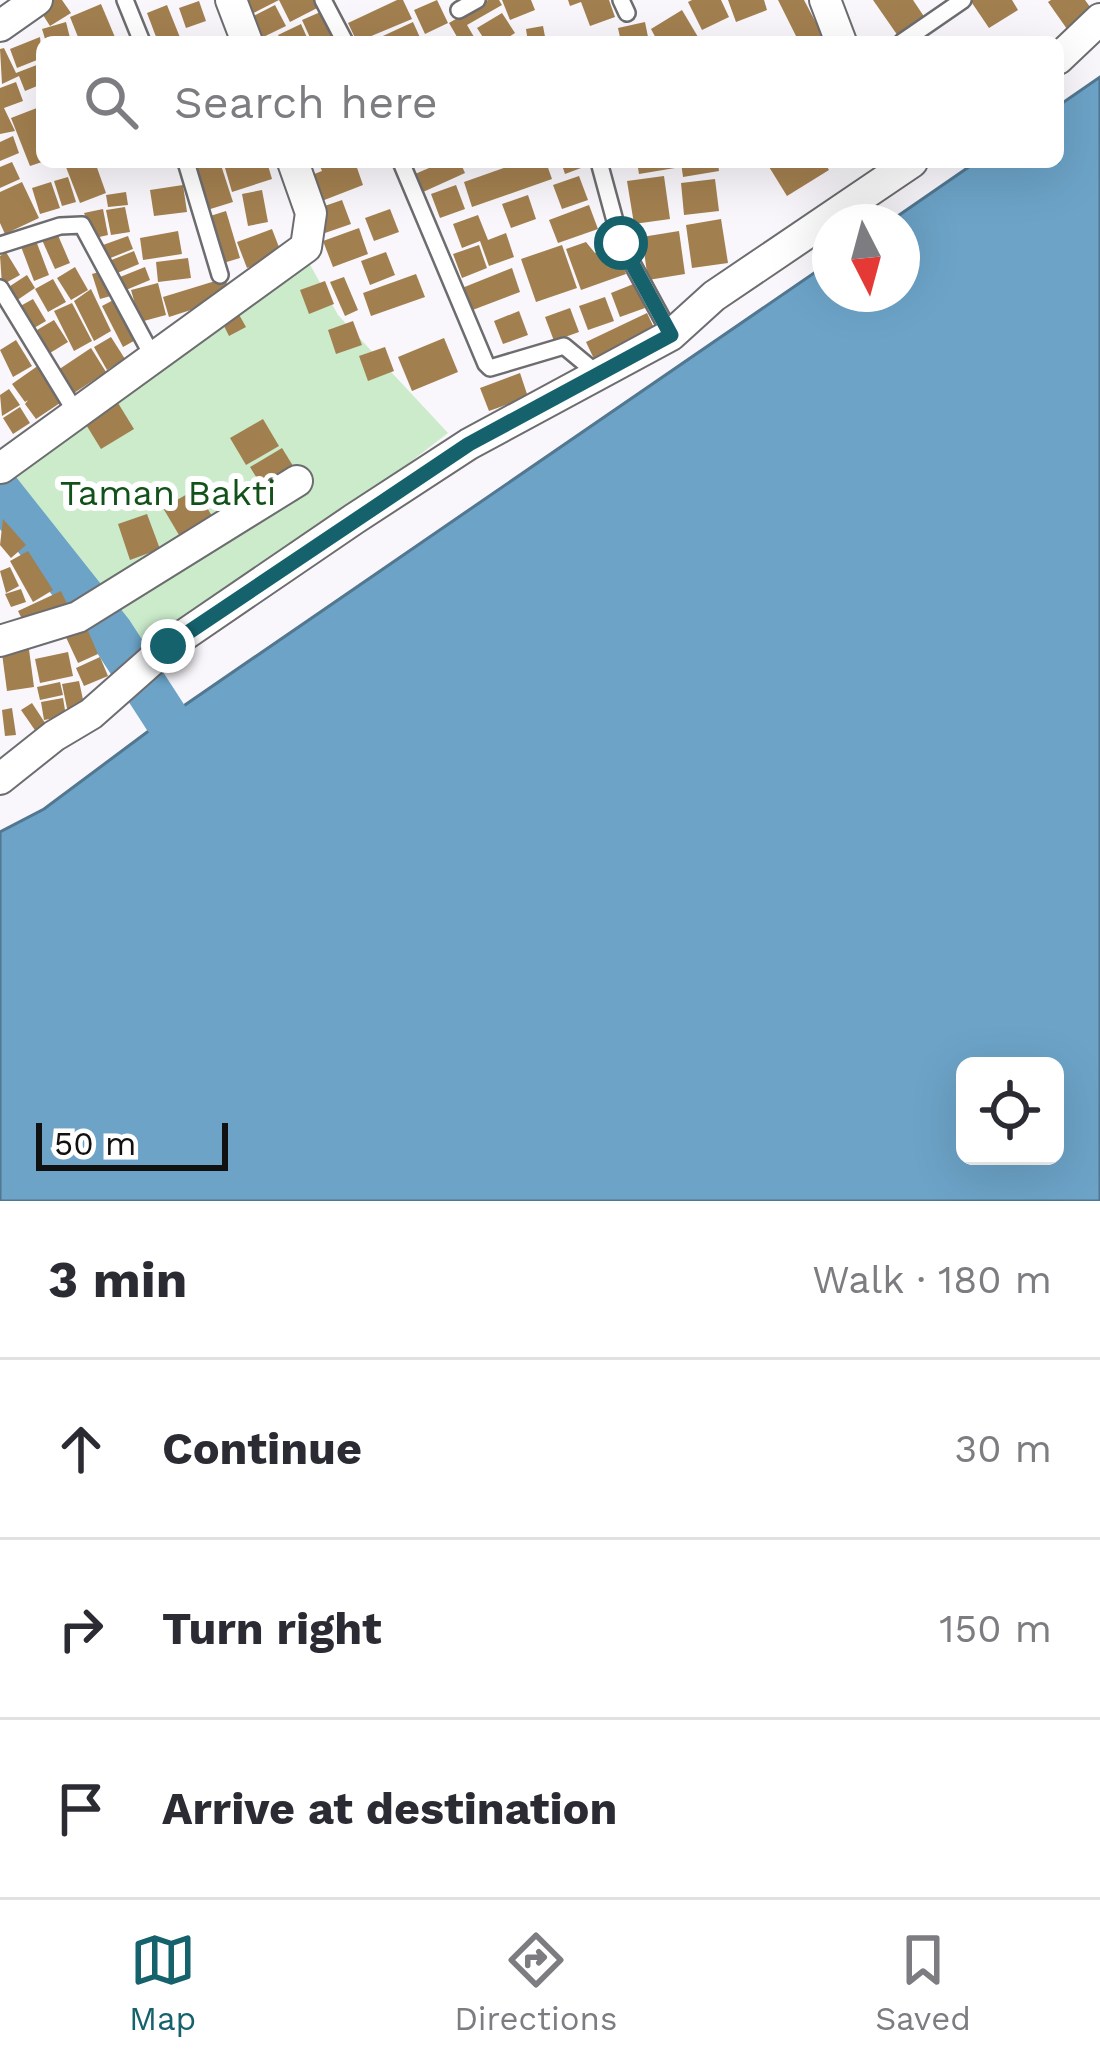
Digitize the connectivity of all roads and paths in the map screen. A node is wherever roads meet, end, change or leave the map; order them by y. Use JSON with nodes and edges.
{"nodes":[{"id":1,"x":37,"y":0,"type":"edge"},
{"id":2,"x":125,"y":0,"type":"edge"},
{"id":3,"x":231,"y":0,"type":"edge"},
{"id":4,"x":323,"y":0,"type":"edge"},
{"id":5,"x":477,"y":0,"type":"edge"},
{"id":6,"x":825,"y":0,"type":"edge"},
{"id":7,"x":963,"y":0,"type":"edge"},
{"id":8,"x":459,"y":10,"type":"dead end"},
{"id":9,"x":1100,"y":19,"type":"edge"},
{"id":10,"x":0,"y":26,"type":"edge"},
{"id":11,"x":140,"y":36,"type":"edge"},
{"id":12,"x":246,"y":36,"type":"edge"},
{"id":13,"x":342,"y":36,"type":"edge"},
{"id":14,"x":839,"y":36,"type":"edge"},
{"id":15,"x":911,"y":36,"type":"edge"},
{"id":16,"x":1064,"y":53,"type":"edge"},
{"id":17,"x":188,"y":168,"type":"edge"},
{"id":18,"x":295,"y":168,"type":"edge"},
{"id":19,"x":404,"y":168,"type":"edge"},
{"id":20,"x":601,"y":168,"type":"edge"},
{"id":21,"x":901,"y":168,"type":"edge"},
{"id":22,"x":0,"y":245,"type":"edge"},
{"id":23,"x":220,"y":275,"type":"dead end"},
{"id":24,"x":0,"y":288,"type":"edge"},
{"id":25,"x":671,"y":335,"type":"junction"},
{"id":26,"x":153,"y":357,"type":"junction"},
{"id":27,"x":599,"y":375,"type":"junction"},
{"id":28,"x":75,"y":411,"type":"junction"},
{"id":29,"x":1,"y":468,"type":"edge"},
{"id":30,"x":297,"y":481,"type":"dead end"},
{"id":31,"x":0,"y":641,"type":"edge"},
{"id":32,"x":0,"y":778,"type":"edge"}],
"edges":[{"from":1,"to":10,"type":"street"},
{"from":2,"to":11,"type":"lane"},
{"from":3,"to":12,"type":"street"},
{"from":4,"to":13,"type":"lane"},
{"from":5,"to":8,"type":"lane"},
{"from":6,"to":14,"type":"street"},
{"from":7,"to":15,"type":"lane"},
{"from":9,"to":16,"type":"street"},
{"from":17,"to":23,"type":"lane"},
{"from":18,"to":26,"type":"street"},
{"from":19,"to":27,"type":"lane"},
{"from":20,"to":25,"type":"lane"},
{"from":21,"to":25,"type":"street"},
{"from":22,"to":26,"type":"lane"},
{"from":24,"to":28,"type":"lane"},
{"from":25,"to":27,"type":"street"},
{"from":26,"to":28,"type":"street"},
{"from":27,"to":32,"type":"street"},
{"from":28,"to":29,"type":"street"},
{"from":30,"to":31,"type":"street"}]}
